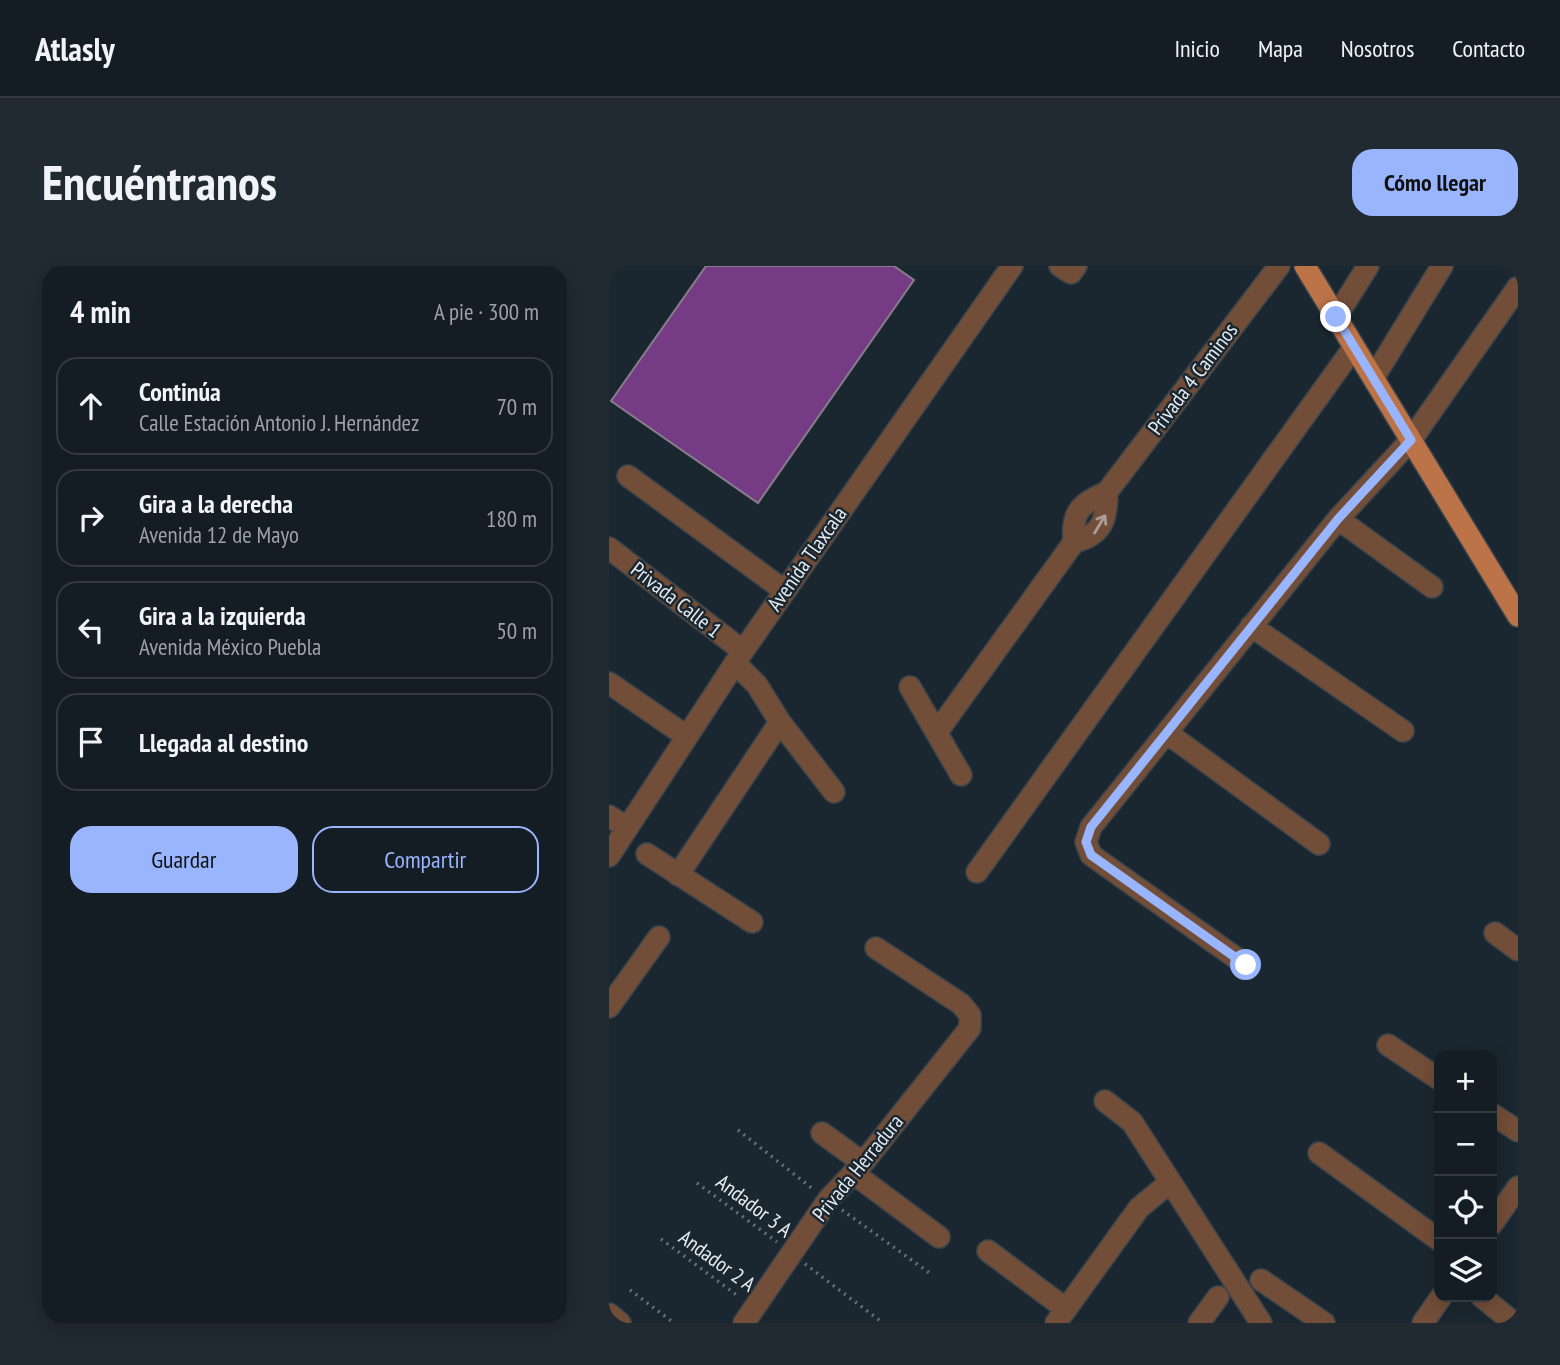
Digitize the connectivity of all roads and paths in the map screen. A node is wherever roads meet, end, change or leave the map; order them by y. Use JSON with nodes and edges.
{"nodes":[{"id":1,"x":1012,"y":266,"type":"edge"},
{"id":2,"x":1060,"y":266,"type":"edge"},
{"id":3,"x":1076,"y":266,"type":"edge"},
{"id":4,"x":1279,"y":266,"type":"edge"},
{"id":5,"x":1304,"y":266,"type":"edge"},
{"id":6,"x":1368,"y":266,"type":"edge"},
{"id":7,"x":1442,"y":266,"type":"edge"},
{"id":8,"x":1518,"y":287,"type":"edge"},
{"id":9,"x":1336,"y":317,"type":"junction"},
{"id":10,"x":1354,"y":347,"type":"junction"},
{"id":11,"x":1374,"y":377,"type":"junction"},
{"id":12,"x":1411,"y":440,"type":"junction"},
{"id":13,"x":628,"y":476,"type":"dead end"},
{"id":14,"x":1338,"y":519,"type":"junction"},
{"id":15,"x":609,"y":548,"type":"edge"},
{"id":16,"x":1432,"y":587,"type":"dead end"},
{"id":17,"x":785,"y":591,"type":"junction"},
{"id":18,"x":1518,"y":616,"type":"edge"},
{"id":19,"x":1251,"y":626,"type":"junction"},
{"id":20,"x":739,"y":657,"type":"junction"},
{"id":21,"x":609,"y":683,"type":"edge"},
{"id":22,"x":910,"y":687,"type":"dead end"},
{"id":23,"x":780,"y":722,"type":"junction"},
{"id":24,"x":1403,"y":731,"type":"dead end"},
{"id":25,"x":937,"y":732,"type":"junction"},
{"id":26,"x":1167,"y":733,"type":"junction"},
{"id":27,"x":686,"y":736,"type":"junction"},
{"id":28,"x":961,"y":775,"type":"dead end"},
{"id":29,"x":834,"y":792,"type":"dead end"},
{"id":30,"x":609,"y":816,"type":"edge"},
{"id":31,"x":627,"y":828,"type":"junction"},
{"id":32,"x":1319,"y":844,"type":"dead end"},
{"id":33,"x":647,"y":854,"type":"dead end"},
{"id":34,"x":609,"y":856,"type":"edge"},
{"id":35,"x":977,"y":872,"type":"dead end"},
{"id":36,"x":678,"y":875,"type":"junction"},
{"id":37,"x":752,"y":922,"type":"dead end"},
{"id":38,"x":1495,"y":933,"type":"dead end"},
{"id":39,"x":659,"y":937,"type":"dead end"},
{"id":40,"x":876,"y":948,"type":"dead end"},
{"id":41,"x":1518,"y":950,"type":"edge"},
{"id":42,"x":1246,"y":965,"type":"dead end"},
{"id":43,"x":609,"y":1007,"type":"edge"},
{"id":44,"x":1388,"y":1045,"type":"dead end"},
{"id":45,"x":1434,"y":1076,"type":"edge"},
{"id":46,"x":1105,"y":1101,"type":"dead end"},
{"id":47,"x":1497,"y":1117,"type":"edge"},
{"id":48,"x":1518,"y":1131,"type":"edge"},
{"id":49,"x":822,"y":1133,"type":"dead end"},
{"id":50,"x":1319,"y":1153,"type":"dead end"},
{"id":51,"x":858,"y":1168,"type":"junction"},
{"id":52,"x":697,"y":1183,"type":"dead end"},
{"id":53,"x":1169,"y":1183,"type":"junction"},
{"id":54,"x":1518,"y":1187,"type":"edge"},
{"id":55,"x":1497,"y":1217,"type":"edge"},
{"id":56,"x":939,"y":1237,"type":"dead end"},
{"id":57,"x":1438,"y":1239,"type":"edge"},
{"id":58,"x":661,"y":1240,"type":"dead end"},
{"id":59,"x":988,"y":1251,"type":"dead end"},
{"id":60,"x":792,"y":1253,"type":"junction"},
{"id":61,"x":1261,"y":1280,"type":"dead end"},
{"id":62,"x":630,"y":1290,"type":"dead end"},
{"id":63,"x":1218,"y":1297,"type":"dead end"},
{"id":64,"x":1438,"y":1302,"type":"edge"},
{"id":65,"x":1488,"y":1302,"type":"edge"},
{"id":66,"x":609,"y":1314,"type":"edge"},
{"id":67,"x":749,"y":1316,"type":"edge"},
{"id":68,"x":1061,"y":1316,"type":"edge"},
{"id":69,"x":620,"y":1323,"type":"edge"},
{"id":70,"x":674,"y":1323,"type":"edge"},
{"id":71,"x":883,"y":1323,"type":"edge"},
{"id":72,"x":1199,"y":1323,"type":"edge"},
{"id":73,"x":1261,"y":1323,"type":"edge"},
{"id":74,"x":1324,"y":1323,"type":"edge"},
{"id":75,"x":1423,"y":1323,"type":"edge"},
{"id":76,"x":1514,"y":1323,"type":"edge"}],
"edges":[{"from":1,"to":17,"type":"street","name":"Avenida Tlaxcala"},
{"from":2,"to":3,"type":"street"},
{"from":4,"to":25,"type":"street","name":"Privada 4 Caminos"},
{"from":5,"to":9,"type":"main road"},
{"from":6,"to":9,"type":"street"},
{"from":7,"to":11,"type":"street"},
{"from":8,"to":12,"type":"street"},
{"from":9,"to":10,"type":"main road"},
{"from":10,"to":11,"type":"main road"},
{"from":10,"to":35,"type":"street"},
{"from":11,"to":12,"type":"main road"},
{"from":12,"to":14,"type":"street"},
{"from":12,"to":18,"type":"main road"},
{"from":13,"to":17,"type":"street"},
{"from":14,"to":16,"type":"street"},
{"from":14,"to":19,"type":"street"},
{"from":15,"to":20,"type":"street","name":"Privada Calle 1"},
{"from":17,"to":20,"type":"street","name":"Avenida Tlaxcala"},
{"from":19,"to":24,"type":"street"},
{"from":19,"to":26,"type":"street"},
{"from":20,"to":23,"type":"street","name":"Privada Calle 1"},
{"from":20,"to":27,"type":"street","name":"Avenida Tlaxcala"},
{"from":21,"to":27,"type":"street"},
{"from":22,"to":25,"type":"street"},
{"from":23,"to":29,"type":"street","name":"Privada Calle 1"},
{"from":23,"to":36,"type":"street"},
{"from":25,"to":28,"type":"street"},
{"from":26,"to":32,"type":"street"},
{"from":26,"to":42,"type":"street"},
{"from":27,"to":31,"type":"street","name":"Avenida Tlaxcala"},
{"from":30,"to":31,"type":"street"},
{"from":31,"to":34,"type":"street","name":"Avenida Tlaxcala"},
{"from":33,"to":36,"type":"street"},
{"from":36,"to":37,"type":"street"},
{"from":38,"to":41,"type":"street"},
{"from":39,"to":43,"type":"street"},
{"from":40,"to":51,"type":"street","name":"Privada Herradura"},
{"from":44,"to":45,"type":"street"},
{"from":46,"to":53,"type":"street"},
{"from":47,"to":48,"type":"street"},
{"from":49,"to":51,"type":"street"},
{"from":50,"to":57,"type":"street"},
{"from":51,"to":56,"type":"street"},
{"from":51,"to":60,"type":"street","name":"Privada Herradura"},
{"from":52,"to":60,"type":"path","name":"Andador 3 A"},
{"from":53,"to":68,"type":"street"},
{"from":53,"to":73,"type":"street"},
{"from":54,"to":55,"type":"street"},
{"from":58,"to":67,"type":"path","name":"Andador 2 A"},
{"from":59,"to":68,"type":"street"},
{"from":60,"to":67,"type":"street","name":"Privada Herradura"},
{"from":60,"to":71,"type":"path","name":"Andador 3 A"},
{"from":61,"to":74,"type":"street"},
{"from":62,"to":70,"type":"path"},
{"from":63,"to":72,"type":"street"},
{"from":64,"to":75,"type":"street"},
{"from":65,"to":76,"type":"street"},
{"from":66,"to":69,"type":"street"}]}
